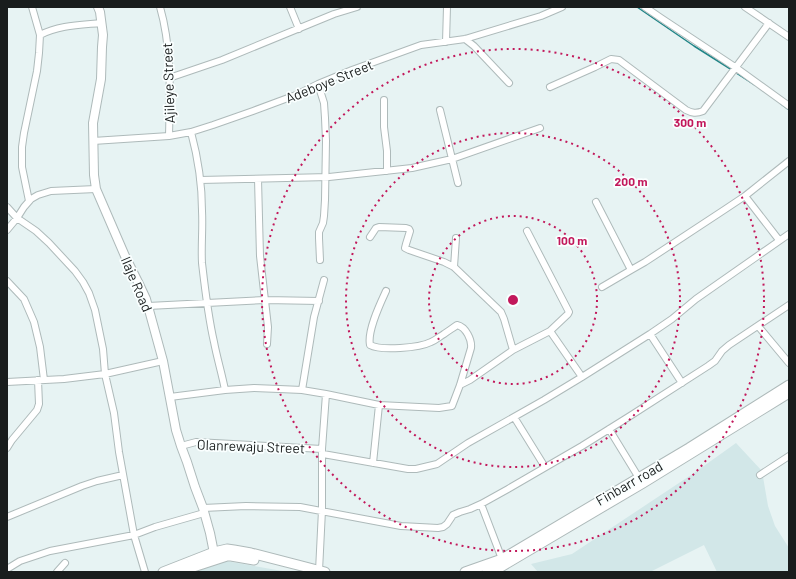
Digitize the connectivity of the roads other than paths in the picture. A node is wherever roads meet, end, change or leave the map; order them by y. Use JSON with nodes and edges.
{"nodes":[{"id":1,"x":32,"y":7,"type":"edge"},
{"id":2,"x":98,"y":7,"type":"edge"},
{"id":3,"x":160,"y":7,"type":"edge"},
{"id":4,"x":290,"y":7,"type":"edge"},
{"id":5,"x":357,"y":7,"type":"edge"},
{"id":6,"x":446,"y":7,"type":"edge"},
{"id":7,"x":562,"y":7,"type":"edge"},
{"id":8,"x":645,"y":7,"type":"edge"},
{"id":9,"x":746,"y":7,"type":"edge"},
{"id":10,"x":101,"y":22,"type":"junction"},
{"id":11,"x":769,"y":23,"type":"junction"},
{"id":12,"x":299,"y":29,"type":"junction"},
{"id":13,"x":40,"y":35,"type":"junction"},
{"id":14,"x":789,"y":37,"type":"edge"},
{"id":15,"x":465,"y":39,"type":"junction"},
{"id":16,"x":446,"y":42,"type":"junction"},
{"id":17,"x":733,"y":70,"type":"junction"},
{"id":18,"x":169,"y":78,"type":"junction"},
{"id":19,"x":509,"y":83,"type":"dead end"},
{"id":20,"x":318,"y":84,"type":"junction"},
{"id":21,"x":550,"y":87,"type":"dead end"},
{"id":22,"x":384,"y":100,"type":"dead end"},
{"id":23,"x":789,"y":106,"type":"edge"},
{"id":24,"x":440,"y":110,"type":"dead end"},
{"id":25,"x":540,"y":128,"type":"dead end"},
{"id":26,"x":191,"y":132,"type":"junction"},
{"id":27,"x":169,"y":136,"type":"junction"},
{"id":28,"x":93,"y":141,"type":"junction"},
{"id":29,"x":452,"y":158,"type":"junction"},
{"id":30,"x":789,"y":161,"type":"edge"},
{"id":31,"x":387,"y":171,"type":"junction"},
{"id":32,"x":325,"y":177,"type":"junction"},
{"id":33,"x":258,"y":179,"type":"junction"},
{"id":34,"x":200,"y":180,"type":"junction"},
{"id":35,"x":458,"y":183,"type":"dead end"},
{"id":36,"x":96,"y":190,"type":"junction"},
{"id":37,"x":744,"y":196,"type":"junction"},
{"id":38,"x":29,"y":201,"type":"junction"},
{"id":39,"x":596,"y":202,"type":"dead end"},
{"id":40,"x":7,"y":207,"type":"edge"},
{"id":41,"x":17,"y":218,"type":"junction"},
{"id":42,"x":7,"y":230,"type":"edge"},
{"id":43,"x":527,"y":231,"type":"dead end"},
{"id":44,"x":789,"y":234,"type":"edge"},
{"id":45,"x":370,"y":237,"type":"dead end"},
{"id":46,"x":456,"y":238,"type":"dead end"},
{"id":47,"x":779,"y":240,"type":"junction"},
{"id":48,"x":320,"y":260,"type":"dead end"},
{"id":49,"x":454,"y":266,"type":"junction"},
{"id":50,"x":630,"y":270,"type":"junction"},
{"id":51,"x":324,"y":280,"type":"dead end"},
{"id":52,"x":7,"y":281,"type":"edge"},
{"id":53,"x":602,"y":287,"type":"dead end"},
{"id":54,"x":386,"y":291,"type":"dead end"},
{"id":55,"x":265,"y":300,"type":"junction"},
{"id":56,"x":319,"y":300,"type":"junction"},
{"id":57,"x":207,"y":302,"type":"junction"},
{"id":58,"x":789,"y":305,"type":"edge"},
{"id":59,"x":148,"y":306,"type":"junction"},
{"id":60,"x":758,"y":326,"type":"junction"},
{"id":61,"x":550,"y":331,"type":"junction"},
{"id":62,"x":650,"y":334,"type":"junction"},
{"id":63,"x":267,"y":344,"type":"dead end"},
{"id":64,"x":513,"y":350,"type":"junction"},
{"id":65,"x":163,"y":361,"type":"junction"},
{"id":66,"x":789,"y":363,"type":"edge"},
{"id":67,"x":105,"y":374,"type":"junction"},
{"id":68,"x":582,"y":377,"type":"junction"},
{"id":69,"x":41,"y":380,"type":"junction"},
{"id":70,"x":7,"y":382,"type":"edge"},
{"id":71,"x":682,"y":383,"type":"junction"},
{"id":72,"x":460,"y":385,"type":"junction"},
{"id":73,"x":789,"y":385,"type":"edge"},
{"id":74,"x":225,"y":390,"type":"junction"},
{"id":75,"x":302,"y":390,"type":"junction"},
{"id":76,"x":789,"y":393,"type":"edge"},
{"id":77,"x":326,"y":394,"type":"junction"},
{"id":78,"x":170,"y":397,"type":"junction"},
{"id":79,"x":379,"y":405,"type":"junction"},
{"id":80,"x":765,"y":405,"type":"junction"},
{"id":81,"x":514,"y":417,"type":"junction"},
{"id":82,"x":609,"y":430,"type":"junction"},
{"id":83,"x":181,"y":446,"type":"junction"},
{"id":84,"x":7,"y":448,"type":"edge"},
{"id":85,"x":322,"y":451,"type":"junction"},
{"id":86,"x":789,"y":456,"type":"edge"},
{"id":87,"x":373,"y":463,"type":"junction"},
{"id":88,"x":545,"y":467,"type":"junction"},
{"id":89,"x":123,"y":475,"type":"junction"},
{"id":90,"x":760,"y":475,"type":"dead end"},
{"id":91,"x":639,"y":478,"type":"junction"},
{"id":92,"x":481,"y":504,"type":"junction"},
{"id":93,"x":322,"y":510,"type":"junction"},
{"id":94,"x":203,"y":511,"type":"junction"},
{"id":95,"x":7,"y":517,"type":"edge"},
{"id":96,"x":134,"y":535,"type":"junction"},
{"id":97,"x":215,"y":556,"type":"junction"},
{"id":98,"x":502,"y":559,"type":"junction"},
{"id":99,"x":65,"y":563,"type":"dead end"},
{"id":100,"x":190,"y":567,"type":"edge"},
{"id":101,"x":7,"y":569,"type":"edge"},
{"id":102,"x":322,"y":571,"type":"edge"},
{"id":103,"x":57,"y":572,"type":"edge"},
{"id":104,"x":145,"y":572,"type":"edge"},
{"id":105,"x":163,"y":572,"type":"edge"},
{"id":106,"x":178,"y":572,"type":"edge"},
{"id":107,"x":305,"y":572,"type":"edge"},
{"id":108,"x":465,"y":572,"type":"edge"},
{"id":109,"x":487,"y":572,"type":"edge"}],
"edges":[{"from":1,"to":13,"type":"street"},
{"from":2,"to":10,"type":"street","name":"Ilaje Road"},
{"from":3,"to":18,"type":"street","name":"Ajileye Street"},
{"from":4,"to":12,"type":"street"},
{"from":5,"to":12,"type":"street"},
{"from":6,"to":16,"type":"street"},
{"from":7,"to":15,"type":"street","name":"Adeboye Street"},
{"from":8,"to":17,"type":"street"},
{"from":9,"to":11,"type":"street"},
{"from":10,"to":13,"type":"street"},
{"from":10,"to":28,"type":"street","name":"Ilaje Road"},
{"from":11,"to":14,"type":"street"},
{"from":11,"to":17,"type":"street"},
{"from":12,"to":18,"type":"street"},
{"from":13,"to":38,"type":"street"},
{"from":15,"to":16,"type":"street","name":"Adeboye Street"},
{"from":15,"to":19,"type":"street"},
{"from":16,"to":20,"type":"street","name":"Adeboye Street"},
{"from":17,"to":21,"type":"street"},
{"from":17,"to":23,"type":"street"},
{"from":18,"to":27,"type":"street","name":"Ajileye Street"},
{"from":20,"to":26,"type":"street","name":"Adeboye Street"},
{"from":20,"to":32,"type":"street"},
{"from":22,"to":31,"type":"street"},
{"from":24,"to":29,"type":"street"},
{"from":25,"to":29,"type":"street"},
{"from":26,"to":27,"type":"street","name":"Adeboye Street"},
{"from":26,"to":34,"type":"street"},
{"from":27,"to":28,"type":"street","name":"Adeboye Street"},
{"from":28,"to":36,"type":"street","name":"Ilaje Road"},
{"from":29,"to":31,"type":"street"},
{"from":29,"to":35,"type":"street"},
{"from":30,"to":37,"type":"street"},
{"from":31,"to":32,"type":"street"},
{"from":32,"to":33,"type":"street"},
{"from":32,"to":48,"type":"street"},
{"from":33,"to":34,"type":"street"},
{"from":33,"to":55,"type":"street"},
{"from":34,"to":57,"type":"street"},
{"from":36,"to":38,"type":"street"},
{"from":36,"to":59,"type":"street","name":"Ilaje Road"},
{"from":37,"to":47,"type":"street"},
{"from":37,"to":50,"type":"street"},
{"from":38,"to":41,"type":"street"},
{"from":39,"to":50,"type":"street"},
{"from":40,"to":41,"type":"street"},
{"from":41,"to":42,"type":"street"},
{"from":41,"to":67,"type":"street"},
{"from":43,"to":61,"type":"street"},
{"from":44,"to":47,"type":"street","name":"Olanrewaju Street"},
{"from":45,"to":49,"type":"street"},
{"from":46,"to":49,"type":"street"},
{"from":47,"to":62,"type":"street","name":"Olanrewaju Street"},
{"from":49,"to":64,"type":"street"},
{"from":50,"to":53,"type":"street"},
{"from":51,"to":56,"type":"street"},
{"from":52,"to":69,"type":"street"},
{"from":54,"to":72,"type":"street"},
{"from":55,"to":56,"type":"street"},
{"from":55,"to":57,"type":"street"},
{"from":55,"to":63,"type":"street"},
{"from":56,"to":75,"type":"street"},
{"from":57,"to":59,"type":"street"},
{"from":57,"to":74,"type":"street"},
{"from":58,"to":60,"type":"street"},
{"from":59,"to":65,"type":"street","name":"Ilaje Road"},
{"from":60,"to":66,"type":"street"},
{"from":60,"to":71,"type":"street"},
{"from":61,"to":64,"type":"street"},
{"from":61,"to":68,"type":"street"},
{"from":62,"to":68,"type":"street","name":"Olanrewaju Street"},
{"from":62,"to":71,"type":"street"},
{"from":64,"to":72,"type":"street"},
{"from":65,"to":67,"type":"street"},
{"from":65,"to":78,"type":"street","name":"Ilaje Road"},
{"from":67,"to":69,"type":"street"},
{"from":67,"to":89,"type":"street"},
{"from":68,"to":81,"type":"street","name":"Olanrewaju Street"},
{"from":69,"to":70,"type":"street"},
{"from":69,"to":84,"type":"street"},
{"from":71,"to":82,"type":"street"},
{"from":72,"to":79,"type":"street"},
{"from":73,"to":80,"type":"main road","name":"Finbarr road"},
{"from":74,"to":75,"type":"street"},
{"from":74,"to":78,"type":"street"},
{"from":75,"to":77,"type":"street"},
{"from":76,"to":80,"type":"main road","name":"Finbarr road"},
{"from":77,"to":79,"type":"street"},
{"from":77,"to":85,"type":"street"},
{"from":78,"to":83,"type":"street","name":"Ilaje Road"},
{"from":79,"to":87,"type":"street"},
{"from":80,"to":91,"type":"main road","name":"Finbarr road"},
{"from":80,"to":109,"type":"main road","name":"Finbarr road"},
{"from":81,"to":87,"type":"street","name":"Olanrewaju Street"},
{"from":81,"to":88,"type":"street"},
{"from":82,"to":88,"type":"street"},
{"from":82,"to":91,"type":"street"},
{"from":83,"to":85,"type":"street","name":"Olanrewaju Street"},
{"from":83,"to":94,"type":"street","name":"Ilaje Road"},
{"from":85,"to":87,"type":"street","name":"Olanrewaju Street"},
{"from":85,"to":93,"type":"street"},
{"from":86,"to":90,"type":"street"},
{"from":88,"to":92,"type":"street"},
{"from":89,"to":95,"type":"street"},
{"from":89,"to":96,"type":"street"},
{"from":91,"to":98,"type":"main road","name":"Finbarr road"},
{"from":92,"to":93,"type":"street"},
{"from":92,"to":98,"type":"street"},
{"from":93,"to":94,"type":"street"},
{"from":93,"to":102,"type":"street"},
{"from":94,"to":96,"type":"street"},
{"from":94,"to":97,"type":"street","name":"Ilaje Road"},
{"from":96,"to":101,"type":"street"},
{"from":96,"to":104,"type":"street"},
{"from":97,"to":100,"type":"main road"},
{"from":97,"to":102,"type":"main road"},
{"from":97,"to":107,"type":"main road"},
{"from":98,"to":108,"type":"main road","name":"Finbarr road"},
{"from":99,"to":103,"type":"street"},
{"from":100,"to":105,"type":"main road"},
{"from":100,"to":106,"type":"main road"}]}
